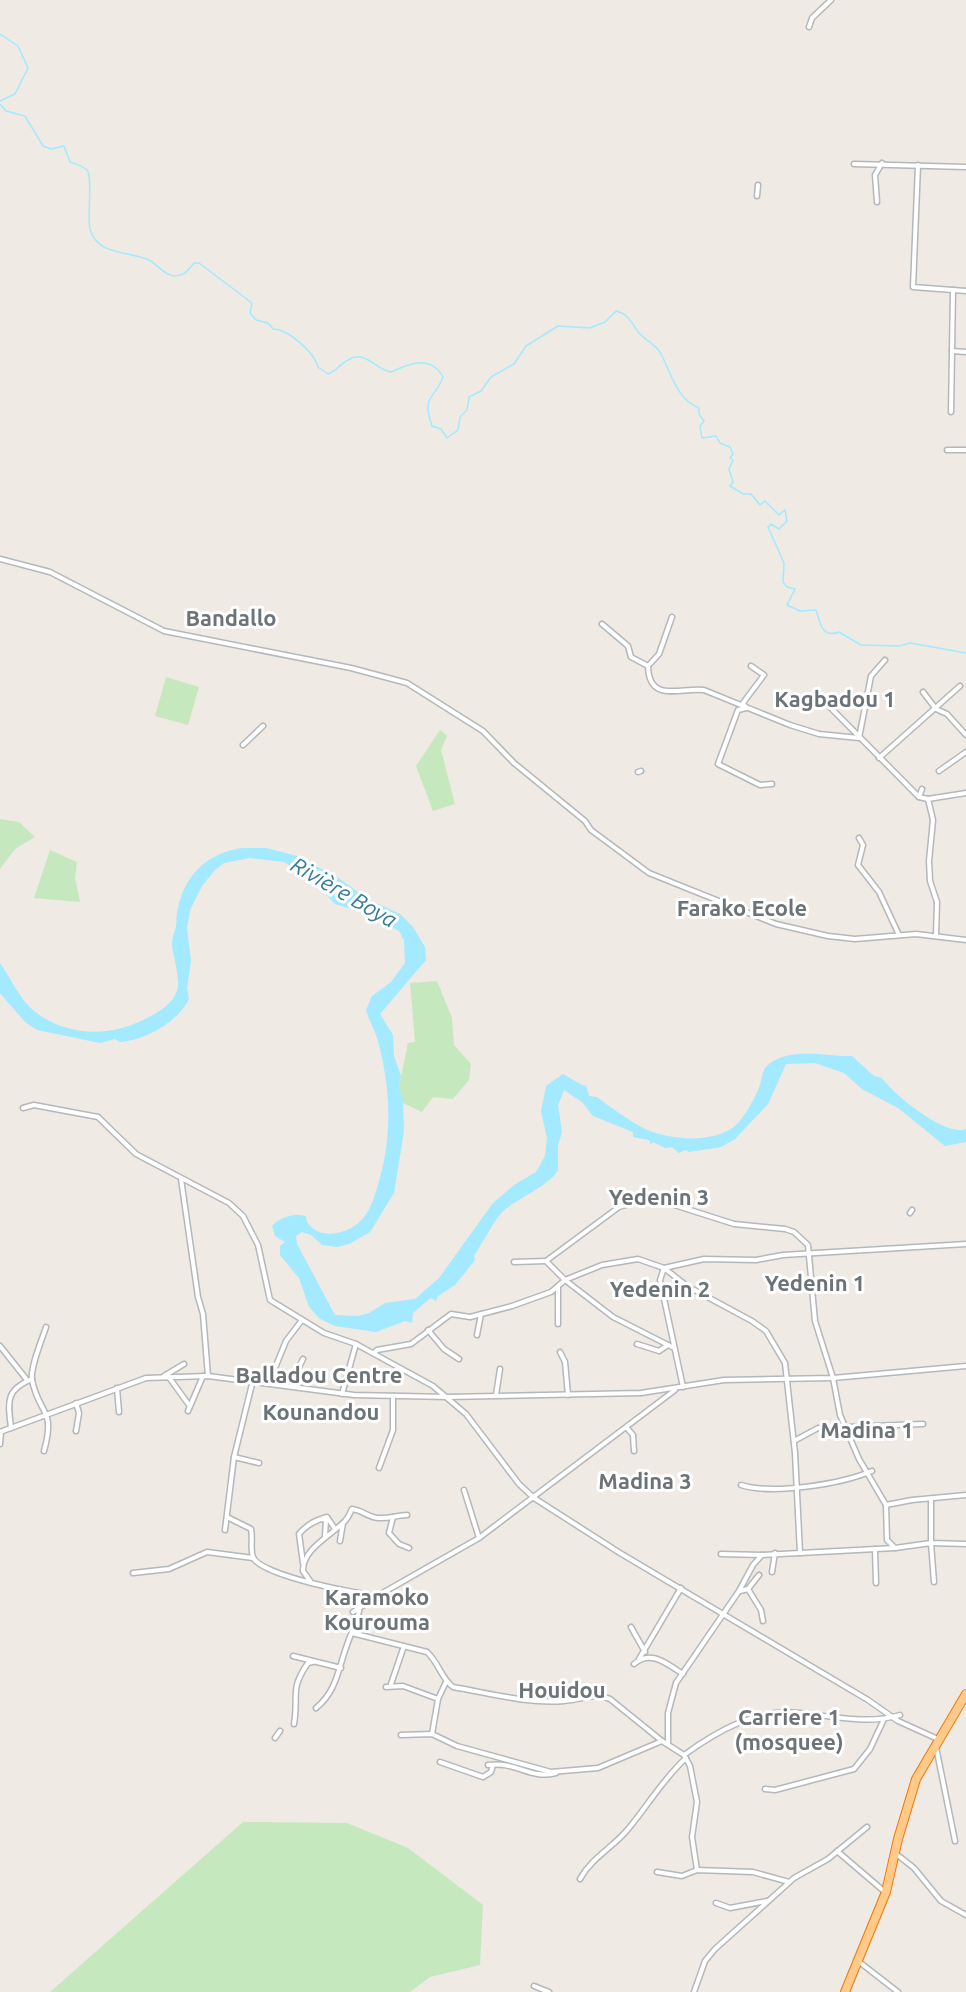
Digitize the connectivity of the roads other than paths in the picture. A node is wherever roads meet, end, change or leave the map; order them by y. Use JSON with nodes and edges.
{"nodes":[{"id":1,"x":831,"y":0,"type":"edge"},
{"id":2,"x":809,"y":27,"type":"dead end"},
{"id":3,"x":882,"y":163,"type":"junction"},
{"id":4,"x":854,"y":164,"type":"dead end"},
{"id":5,"x":918,"y":165,"type":"junction"},
{"id":6,"x":966,"y":167,"type":"edge"},
{"id":7,"x":758,"y":185,"type":"dead end"},
{"id":8,"x":757,"y":196,"type":"dead end"},
{"id":9,"x":877,"y":202,"type":"dead end"},
{"id":10,"x":953,"y":290,"type":"junction"},
{"id":11,"x":966,"y":291,"type":"edge"},
{"id":12,"x":952,"y":351,"type":"junction"},
{"id":13,"x":966,"y":352,"type":"edge"},
{"id":14,"x":951,"y":412,"type":"dead end"},
{"id":15,"x":947,"y":450,"type":"dead end"},
{"id":16,"x":966,"y":450,"type":"edge"},
{"id":17,"x":0,"y":559,"type":"edge"},
{"id":18,"x":672,"y":617,"type":"dead end"},
{"id":19,"x":603,"y":624,"type":"dead end"},
{"id":20,"x":885,"y":660,"type":"dead end"},
{"id":21,"x":648,"y":666,"type":"junction"},
{"id":22,"x":751,"y":666,"type":"dead end"},
{"id":23,"x":960,"y":686,"type":"dead end"},
{"id":24,"x":923,"y":693,"type":"dead end"},
{"id":25,"x":823,"y":700,"type":"dead end"},
{"id":26,"x":746,"y":708,"type":"junction"},
{"id":27,"x":936,"y":709,"type":"junction"},
{"id":28,"x":263,"y":726,"type":"dead end"},
{"id":29,"x":966,"y":735,"type":"edge"},
{"id":30,"x":858,"y":736,"type":"junction"},
{"id":31,"x":243,"y":745,"type":"dead end"},
{"id":32,"x":966,"y":752,"type":"edge"},
{"id":33,"x":879,"y":758,"type":"junction"},
{"id":34,"x":939,"y":771,"type":"dead end"},
{"id":35,"x":772,"y":784,"type":"dead end"},
{"id":36,"x":922,"y":789,"type":"dead end"},
{"id":37,"x":966,"y":793,"type":"edge"},
{"id":38,"x":919,"y":797,"type":"junction"},
{"id":39,"x":928,"y":799,"type":"junction"},
{"id":40,"x":859,"y":838,"type":"dead end"},
{"id":41,"x":899,"y":935,"type":"junction"},
{"id":42,"x":936,"y":935,"type":"junction"},
{"id":43,"x":966,"y":940,"type":"edge"},
{"id":44,"x":22,"y":1108,"type":"dead end"},
{"id":45,"x":181,"y":1179,"type":"junction"},
{"id":46,"x":966,"y":1244,"type":"edge"},
{"id":47,"x":809,"y":1253,"type":"junction"},
{"id":48,"x":546,"y":1261,"type":"junction"},
{"id":49,"x":514,"y":1262,"type":"dead end"},
{"id":50,"x":664,"y":1268,"type":"junction"},
{"id":51,"x":566,"y":1280,"type":"junction"},
{"id":52,"x":558,"y":1287,"type":"junction"},
{"id":53,"x":481,"y":1314,"type":"junction"},
{"id":54,"x":302,"y":1320,"type":"junction"},
{"id":55,"x":558,"y":1323,"type":"dead end"},
{"id":56,"x":46,"y":1327,"type":"dead end"},
{"id":57,"x":428,"y":1330,"type":"junction"},
{"id":58,"x":477,"y":1335,"type":"dead end"},
{"id":59,"x":356,"y":1344,"type":"junction"},
{"id":60,"x":637,"y":1344,"type":"dead end"},
{"id":61,"x":668,"y":1345,"type":"junction"},
{"id":62,"x":0,"y":1346,"type":"edge"},
{"id":63,"x":674,"y":1348,"type":"junction"},
{"id":64,"x":560,"y":1352,"type":"dead end"},
{"id":65,"x":374,"y":1353,"type":"junction"},
{"id":66,"x":303,"y":1359,"type":"dead end"},
{"id":67,"x":459,"y":1359,"type":"dead end"},
{"id":68,"x":184,"y":1364,"type":"dead end"},
{"id":69,"x":966,"y":1365,"type":"edge"},
{"id":70,"x":500,"y":1369,"type":"dead end"},
{"id":71,"x":166,"y":1376,"type":"junction"},
{"id":72,"x":206,"y":1376,"type":"junction"},
{"id":73,"x":833,"y":1378,"type":"junction"},
{"id":74,"x":31,"y":1380,"type":"junction"},
{"id":75,"x":252,"y":1380,"type":"junction"},
{"id":76,"x":789,"y":1380,"type":"junction"},
{"id":77,"x":258,"y":1381,"type":"junction"},
{"id":78,"x":117,"y":1388,"type":"junction"},
{"id":79,"x":298,"y":1388,"type":"junction"},
{"id":80,"x":683,"y":1388,"type":"junction"},
{"id":81,"x":675,"y":1389,"type":"junction"},
{"id":82,"x":664,"y":1390,"type":"junction"},
{"id":83,"x":342,"y":1394,"type":"junction"},
{"id":84,"x":496,"y":1395,"type":"junction"},
{"id":85,"x":568,"y":1395,"type":"junction"},
{"id":86,"x":393,"y":1396,"type":"junction"},
{"id":87,"x":448,"y":1396,"type":"junction"},
{"id":88,"x":658,"y":1402,"type":"junction"},
{"id":89,"x":76,"y":1403,"type":"junction"},
{"id":90,"x":119,"y":1412,"type":"dead end"},
{"id":91,"x":46,"y":1415,"type":"junction"},
{"id":92,"x":923,"y":1424,"type":"dead end"},
{"id":93,"x":847,"y":1427,"type":"junction"},
{"id":94,"x":11,"y":1428,"type":"junction"},
{"id":95,"x":627,"y":1428,"type":"junction"},
{"id":96,"x":818,"y":1428,"type":"dead end"},
{"id":97,"x":76,"y":1431,"type":"dead end"},
{"id":98,"x":1,"y":1432,"type":"edge"},
{"id":99,"x":794,"y":1442,"type":"junction"},
{"id":100,"x":0,"y":1444,"type":"edge"},
{"id":101,"x":44,"y":1451,"type":"dead end"},
{"id":102,"x":634,"y":1451,"type":"dead end"},
{"id":103,"x":234,"y":1457,"type":"junction"},
{"id":104,"x":259,"y":1462,"type":"dead end"},
{"id":105,"x":379,"y":1468,"type":"dead end"},
{"id":106,"x":872,"y":1471,"type":"dead end"},
{"id":107,"x":867,"y":1473,"type":"junction"},
{"id":108,"x":741,"y":1485,"type":"dead end"},
{"id":109,"x":795,"y":1486,"type":"junction"},
{"id":110,"x":464,"y":1490,"type":"dead end"},
{"id":111,"x":966,"y":1496,"type":"edge"},
{"id":112,"x":534,"y":1498,"type":"junction"},
{"id":113,"x":931,"y":1499,"type":"junction"},
{"id":114,"x":886,"y":1505,"type":"junction"},
{"id":115,"x":407,"y":1515,"type":"dead end"},
{"id":116,"x":393,"y":1516,"type":"junction"},
{"id":117,"x":227,"y":1517,"type":"junction"},
{"id":118,"x":320,"y":1519,"type":"junction"},
{"id":119,"x":344,"y":1522,"type":"junction"},
{"id":120,"x":335,"y":1528,"type":"junction"},
{"id":121,"x":225,"y":1530,"type":"dead end"},
{"id":122,"x":325,"y":1537,"type":"junction"},
{"id":123,"x":479,"y":1538,"type":"junction"},
{"id":124,"x":887,"y":1540,"type":"junction"},
{"id":125,"x":340,"y":1541,"type":"dead end"},
{"id":126,"x":932,"y":1543,"type":"junction"},
{"id":127,"x":966,"y":1544,"type":"edge"},
{"id":128,"x":409,"y":1548,"type":"dead end"},
{"id":129,"x":895,"y":1548,"type":"junction"},
{"id":130,"x":875,"y":1549,"type":"junction"},
{"id":131,"x":882,"y":1549,"type":"junction"},
{"id":132,"x":775,"y":1553,"type":"junction"},
{"id":133,"x":800,"y":1553,"type":"junction"},
{"id":134,"x":721,"y":1554,"type":"dead end"},
{"id":135,"x":762,"y":1556,"type":"junction"},
{"id":136,"x":253,"y":1558,"type":"junction"},
{"id":137,"x":304,"y":1564,"type":"junction"},
{"id":138,"x":772,"y":1572,"type":"dead end"},
{"id":139,"x":133,"y":1573,"type":"dead end"},
{"id":140,"x":759,"y":1575,"type":"dead end"},
{"id":141,"x":310,"y":1582,"type":"junction"},
{"id":142,"x":934,"y":1582,"type":"dead end"},
{"id":143,"x":876,"y":1583,"type":"dead end"},
{"id":144,"x":681,"y":1588,"type":"junction"},
{"id":145,"x":748,"y":1589,"type":"junction"},
{"id":146,"x":739,"y":1591,"type":"junction"},
{"id":147,"x":361,"y":1595,"type":"junction"},
{"id":148,"x":379,"y":1595,"type":"junction"},
{"id":149,"x":361,"y":1607,"type":"junction"},
{"id":150,"x":353,"y":1612,"type":"dead end"},
{"id":151,"x":723,"y":1613,"type":"junction"},
{"id":152,"x":763,"y":1621,"type":"dead end"},
{"id":153,"x":631,"y":1627,"type":"dead end"},
{"id":154,"x":352,"y":1633,"type":"junction"},
{"id":155,"x":404,"y":1646,"type":"junction"},
{"id":156,"x":644,"y":1651,"type":"junction"},
{"id":157,"x":293,"y":1656,"type":"dead end"},
{"id":158,"x":648,"y":1656,"type":"junction"},
{"id":159,"x":639,"y":1659,"type":"junction"},
{"id":160,"x":313,"y":1662,"type":"junction"},
{"id":161,"x":634,"y":1664,"type":"dead end"},
{"id":162,"x":341,"y":1668,"type":"junction"},
{"id":163,"x":683,"y":1674,"type":"junction"},
{"id":164,"x":446,"y":1682,"type":"junction"},
{"id":165,"x":966,"y":1694,"type":"edge"},
{"id":166,"x":438,"y":1699,"type":"junction"},
{"id":167,"x":316,"y":1708,"type":"dead end"},
{"id":168,"x":900,"y":1715,"type":"dead end"},
{"id":169,"x":892,"y":1718,"type":"junction"},
{"id":170,"x":884,"y":1719,"type":"junction"},
{"id":171,"x":294,"y":1724,"type":"dead end"},
{"id":172,"x":280,"y":1731,"type":"dead end"},
{"id":173,"x":432,"y":1734,"type":"junction"},
{"id":174,"x":401,"y":1735,"type":"dead end"},
{"id":175,"x":275,"y":1738,"type":"dead end"},
{"id":176,"x":662,"y":1741,"type":"junction"},
{"id":177,"x":668,"y":1743,"type":"junction"},
{"id":178,"x":938,"y":1744,"type":"junction"},
{"id":179,"x":685,"y":1757,"type":"junction"},
{"id":180,"x":440,"y":1762,"type":"dead end"},
{"id":181,"x":563,"y":1772,"type":"junction"},
{"id":182,"x":765,"y":1789,"type":"dead end"},
{"id":183,"x":867,"y":1827,"type":"dead end"},
{"id":184,"x":956,"y":1841,"type":"dead end"},
{"id":185,"x":837,"y":1851,"type":"junction"},
{"id":186,"x":895,"y":1852,"type":"junction"},
{"id":187,"x":697,"y":1870,"type":"junction"},
{"id":188,"x":657,"y":1872,"type":"dead end"},
{"id":189,"x":580,"y":1879,"type":"dead end"},
{"id":190,"x":790,"y":1882,"type":"junction"},
{"id":191,"x":886,"y":1892,"type":"junction"},
{"id":192,"x":767,"y":1901,"type":"junction"},
{"id":193,"x":716,"y":1903,"type":"dead end"},
{"id":194,"x":966,"y":1915,"type":"edge"},
{"id":195,"x":858,"y":1961,"type":"junction"},
{"id":196,"x":534,"y":1986,"type":"dead end"},
{"id":197,"x":847,"y":1991,"type":"edge"},
{"id":198,"x":549,"y":1992,"type":"edge"},
{"id":199,"x":694,"y":1992,"type":"edge"},
{"id":200,"x":898,"y":1992,"type":"edge"}],
"edges":[{"from":1,"to":2,"type":"street"},
{"from":3,"to":4,"type":"street"},
{"from":3,"to":5,"type":"street"},
{"from":3,"to":9,"type":"street"},
{"from":5,"to":6,"type":"street"},
{"from":5,"to":10,"type":"street"},
{"from":7,"to":8,"type":"street"},
{"from":10,"to":11,"type":"street"},
{"from":10,"to":12,"type":"street"},
{"from":12,"to":13,"type":"street"},
{"from":12,"to":14,"type":"street"},
{"from":15,"to":16,"type":"street"},
{"from":17,"to":41,"type":"street"},
{"from":18,"to":21,"type":"street"},
{"from":19,"to":21,"type":"street"},
{"from":20,"to":30,"type":"street"},
{"from":21,"to":26,"type":"street"},
{"from":22,"to":26,"type":"street"},
{"from":23,"to":27,"type":"street"},
{"from":24,"to":27,"type":"street"},
{"from":25,"to":30,"type":"street"},
{"from":26,"to":30,"type":"street"},
{"from":26,"to":35,"type":"street"},
{"from":27,"to":29,"type":"street"},
{"from":27,"to":33,"type":"street"},
{"from":28,"to":31,"type":"street"},
{"from":30,"to":33,"type":"street"},
{"from":32,"to":34,"type":"street"},
{"from":33,"to":38,"type":"street"},
{"from":36,"to":38,"type":"street"},
{"from":37,"to":39,"type":"street"},
{"from":38,"to":39,"type":"street"},
{"from":39,"to":42,"type":"street"},
{"from":40,"to":41,"type":"street"},
{"from":41,"to":42,"type":"street"},
{"from":42,"to":43,"type":"street"},
{"from":44,"to":45,"type":"street"},
{"from":45,"to":54,"type":"street"},
{"from":45,"to":72,"type":"street"},
{"from":46,"to":47,"type":"street"},
{"from":47,"to":48,"type":"street"},
{"from":47,"to":50,"type":"street"},
{"from":47,"to":73,"type":"street"},
{"from":48,"to":49,"type":"street"},
{"from":48,"to":51,"type":"street"},
{"from":50,"to":51,"type":"street"},
{"from":50,"to":63,"type":"street"},
{"from":50,"to":76,"type":"street"},
{"from":51,"to":52,"type":"street"},
{"from":51,"to":61,"type":"street"},
{"from":52,"to":53,"type":"street"},
{"from":52,"to":55,"type":"street"},
{"from":53,"to":57,"type":"street"},
{"from":53,"to":58,"type":"street"},
{"from":54,"to":59,"type":"street"},
{"from":54,"to":77,"type":"street"},
{"from":56,"to":74,"type":"street"},
{"from":57,"to":65,"type":"street"},
{"from":57,"to":67,"type":"street"},
{"from":59,"to":65,"type":"street"},
{"from":59,"to":83,"type":"street"},
{"from":60,"to":61,"type":"street"},
{"from":61,"to":63,"type":"street"},
{"from":62,"to":74,"type":"street"},
{"from":63,"to":80,"type":"street"},
{"from":64,"to":85,"type":"street"},
{"from":65,"to":87,"type":"street"},
{"from":66,"to":79,"type":"street"},
{"from":68,"to":71,"type":"street"},
{"from":69,"to":73,"type":"street"},
{"from":70,"to":84,"type":"street"},
{"from":71,"to":72,"type":"street"},
{"from":71,"to":72,"type":"street"},
{"from":71,"to":78,"type":"street"},
{"from":72,"to":75,"type":"street"},
{"from":73,"to":76,"type":"street"},
{"from":73,"to":93,"type":"street"},
{"from":74,"to":91,"type":"street"},
{"from":74,"to":94,"type":"street"},
{"from":75,"to":77,"type":"street"},
{"from":75,"to":103,"type":"street"},
{"from":76,"to":80,"type":"street"},
{"from":76,"to":99,"type":"street"},
{"from":77,"to":79,"type":"street"},
{"from":78,"to":89,"type":"street"},
{"from":78,"to":90,"type":"street"},
{"from":79,"to":83,"type":"street"},
{"from":80,"to":81,"type":"street"},
{"from":81,"to":82,"type":"street"},
{"from":81,"to":88,"type":"street"},
{"from":82,"to":85,"type":"street"},
{"from":82,"to":88,"type":"street"},
{"from":83,"to":86,"type":"street"},
{"from":84,"to":85,"type":"street"},
{"from":84,"to":87,"type":"street"},
{"from":86,"to":87,"type":"street"},
{"from":86,"to":105,"type":"street"},
{"from":87,"to":112,"type":"street"},
{"from":88,"to":95,"type":"street"},
{"from":89,"to":91,"type":"street"},
{"from":89,"to":97,"type":"street"},
{"from":91,"to":94,"type":"street"},
{"from":91,"to":101,"type":"street"},
{"from":92,"to":93,"type":"street"},
{"from":93,"to":107,"type":"street"},
{"from":94,"to":98,"type":"street"},
{"from":95,"to":102,"type":"street"},
{"from":95,"to":112,"type":"street"},
{"from":96,"to":99,"type":"street"},
{"from":98,"to":100,"type":"street"},
{"from":99,"to":109,"type":"street"},
{"from":103,"to":104,"type":"street"},
{"from":103,"to":117,"type":"street"},
{"from":106,"to":107,"type":"street"},
{"from":107,"to":109,"type":"street"},
{"from":107,"to":114,"type":"street"},
{"from":108,"to":109,"type":"street"},
{"from":109,"to":133,"type":"street"},
{"from":110,"to":123,"type":"street"},
{"from":111,"to":113,"type":"street"},
{"from":112,"to":123,"type":"street"},
{"from":112,"to":144,"type":"street"},
{"from":113,"to":114,"type":"street"},
{"from":113,"to":126,"type":"street"},
{"from":114,"to":124,"type":"street"},
{"from":115,"to":116,"type":"street"},
{"from":116,"to":119,"type":"street"},
{"from":116,"to":128,"type":"street"},
{"from":117,"to":121,"type":"street"},
{"from":117,"to":136,"type":"street"},
{"from":118,"to":120,"type":"street"},
{"from":118,"to":122,"type":"street"},
{"from":118,"to":137,"type":"street"},
{"from":119,"to":120,"type":"street"},
{"from":119,"to":125,"type":"street"},
{"from":120,"to":122,"type":"street"},
{"from":122,"to":137,"type":"street"},
{"from":123,"to":148,"type":"street"},
{"from":124,"to":129,"type":"street"},
{"from":124,"to":131,"type":"street"},
{"from":126,"to":127,"type":"street"},
{"from":126,"to":129,"type":"street"},
{"from":126,"to":142,"type":"street"},
{"from":129,"to":131,"type":"street"},
{"from":130,"to":131,"type":"street"},
{"from":130,"to":133,"type":"street"},
{"from":130,"to":143,"type":"street"},
{"from":132,"to":133,"type":"street"},
{"from":132,"to":135,"type":"street"},
{"from":132,"to":138,"type":"street"},
{"from":134,"to":135,"type":"street"},
{"from":135,"to":146,"type":"street"},
{"from":136,"to":139,"type":"street"},
{"from":136,"to":141,"type":"street"},
{"from":137,"to":141,"type":"street"},
{"from":140,"to":145,"type":"street"},
{"from":141,"to":147,"type":"street"},
{"from":144,"to":151,"type":"street"},
{"from":144,"to":156,"type":"street"},
{"from":145,"to":146,"type":"street"},
{"from":145,"to":152,"type":"street"},
{"from":146,"to":151,"type":"street"},
{"from":147,"to":148,"type":"street"},
{"from":147,"to":149,"type":"street"},
{"from":148,"to":149,"type":"street"},
{"from":149,"to":150,"type":"street"},
{"from":149,"to":154,"type":"street"},
{"from":151,"to":163,"type":"street"},
{"from":151,"to":169,"type":"street"},
{"from":153,"to":156,"type":"street"},
{"from":154,"to":155,"type":"street"},
{"from":154,"to":162,"type":"street"},
{"from":155,"to":164,"type":"street"},
{"from":155,"to":166,"type":"street"},
{"from":156,"to":158,"type":"street"},
{"from":156,"to":159,"type":"street"},
{"from":157,"to":160,"type":"street"},
{"from":158,"to":159,"type":"street"},
{"from":158,"to":163,"type":"street"},
{"from":159,"to":161,"type":"street"},
{"from":160,"to":162,"type":"street"},
{"from":160,"to":171,"type":"street"},
{"from":162,"to":167,"type":"street"},
{"from":163,"to":177,"type":"street"},
{"from":164,"to":166,"type":"street"},
{"from":164,"to":176,"type":"street"},
{"from":165,"to":178,"type":"highway"},
{"from":166,"to":173,"type":"street"},
{"from":168,"to":169,"type":"street"},
{"from":169,"to":170,"type":"street"},
{"from":169,"to":178,"type":"street"},
{"from":170,"to":179,"type":"street"},
{"from":170,"to":182,"type":"street"},
{"from":172,"to":175,"type":"street"},
{"from":173,"to":174,"type":"street"},
{"from":173,"to":181,"type":"street"},
{"from":176,"to":177,"type":"street"},
{"from":176,"to":181,"type":"street"},
{"from":177,"to":179,"type":"street"},
{"from":178,"to":184,"type":"street"},
{"from":178,"to":186,"type":"highway"},
{"from":179,"to":187,"type":"street"},
{"from":179,"to":189,"type":"street"},
{"from":180,"to":181,"type":"street"},
{"from":183,"to":185,"type":"street"},
{"from":185,"to":190,"type":"street"},
{"from":185,"to":191,"type":"street"},
{"from":186,"to":191,"type":"highway"},
{"from":186,"to":194,"type":"street"},
{"from":187,"to":188,"type":"street"},
{"from":187,"to":190,"type":"street"},
{"from":190,"to":192,"type":"street"},
{"from":191,"to":195,"type":"highway"},
{"from":192,"to":193,"type":"street"},
{"from":192,"to":199,"type":"street"},
{"from":195,"to":197,"type":"highway"},
{"from":195,"to":200,"type":"street"},
{"from":196,"to":198,"type":"street"}]}
